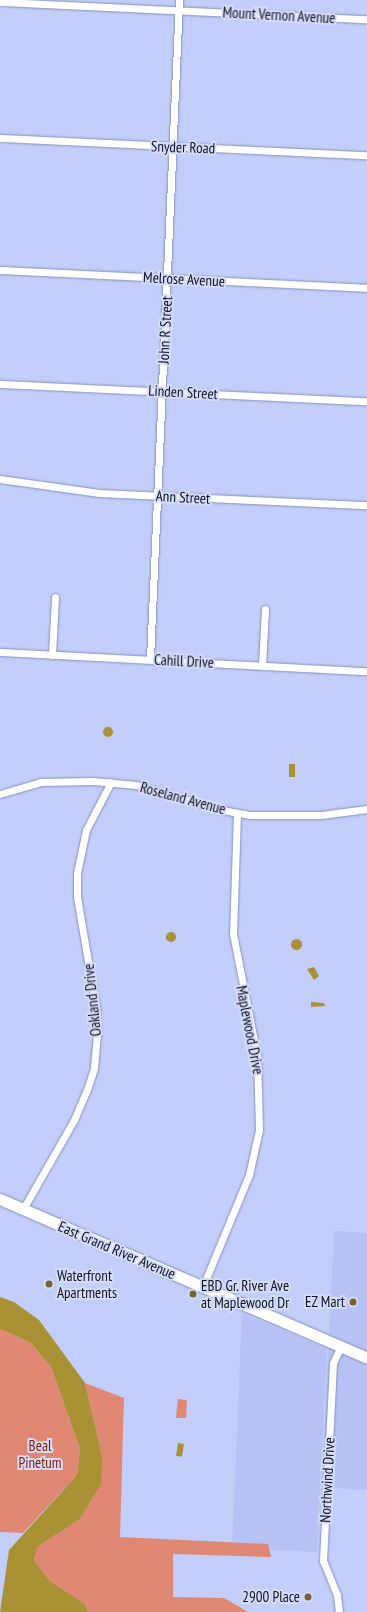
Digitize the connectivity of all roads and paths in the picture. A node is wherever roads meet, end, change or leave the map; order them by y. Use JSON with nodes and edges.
{"nodes":[{"id":1,"x":179,"y":0,"type":"edge"},
{"id":2,"x":0,"y":2,"type":"edge"},
{"id":3,"x":178,"y":11,"type":"junction"},
{"id":4,"x":367,"y":20,"type":"edge"},
{"id":5,"x":0,"y":138,"type":"edge"},
{"id":6,"x":172,"y":146,"type":"junction"},
{"id":7,"x":367,"y":154,"type":"edge"},
{"id":8,"x":0,"y":270,"type":"edge"},
{"id":9,"x":167,"y":278,"type":"junction"},
{"id":10,"x":367,"y":288,"type":"edge"},
{"id":11,"x":0,"y":384,"type":"edge"},
{"id":12,"x":162,"y":391,"type":"junction"},
{"id":13,"x":367,"y":401,"type":"edge"},
{"id":14,"x":0,"y":479,"type":"edge"},
{"id":15,"x":158,"y":496,"type":"junction"},
{"id":16,"x":367,"y":505,"type":"edge"},
{"id":17,"x":54,"y":598,"type":"dead end"},
{"id":18,"x":265,"y":609,"type":"dead end"},
{"id":19,"x":0,"y":652,"type":"edge"},
{"id":20,"x":52,"y":655,"type":"junction"},
{"id":21,"x":150,"y":659,"type":"junction"},
{"id":22,"x":262,"y":666,"type":"junction"},
{"id":23,"x":367,"y":671,"type":"edge"},
{"id":24,"x":111,"y":782,"type":"junction"},
{"id":25,"x":0,"y":794,"type":"edge"},
{"id":26,"x":367,"y":809,"type":"edge"},
{"id":27,"x":237,"y":813,"type":"junction"},
{"id":28,"x":0,"y":1199,"type":"edge"},
{"id":29,"x":23,"y":1209,"type":"junction"},
{"id":30,"x":203,"y":1286,"type":"junction"},
{"id":31,"x":341,"y":1346,"type":"junction"},
{"id":32,"x":367,"y":1358,"type":"edge"},
{"id":33,"x":339,"y":1612,"type":"edge"}],
"edges":[{"from":1,"to":3,"type":"street","name":"John R Street"},
{"from":2,"to":3,"type":"street","name":"Mount Vernon Avenue"},
{"from":3,"to":4,"type":"street","name":"Mount Vernon Avenue"},
{"from":3,"to":6,"type":"street","name":"John R Street"},
{"from":5,"to":6,"type":"street","name":"Snyder Road"},
{"from":6,"to":7,"type":"street","name":"Snyder Road"},
{"from":6,"to":9,"type":"street","name":"John R Street"},
{"from":8,"to":9,"type":"street","name":"Melrose Avenue"},
{"from":9,"to":10,"type":"street","name":"Melrose Avenue"},
{"from":9,"to":12,"type":"street","name":"John R Street"},
{"from":11,"to":12,"type":"street","name":"Linden Street"},
{"from":12,"to":13,"type":"street","name":"Linden Street"},
{"from":12,"to":15,"type":"street","name":"John R Street"},
{"from":14,"to":15,"type":"street","name":"Ann Street"},
{"from":15,"to":16,"type":"street","name":"Ann Street"},
{"from":15,"to":21,"type":"street","name":"John R Street"},
{"from":17,"to":20,"type":"street"},
{"from":18,"to":22,"type":"street"},
{"from":19,"to":20,"type":"street","name":"Cahill Drive"},
{"from":20,"to":21,"type":"street","name":"Cahill Drive"},
{"from":21,"to":22,"type":"street","name":"Cahill Drive"},
{"from":22,"to":23,"type":"street","name":"Cahill Drive"},
{"from":24,"to":25,"type":"street","name":"Roseland Avenue"},
{"from":24,"to":27,"type":"street","name":"Roseland Avenue"},
{"from":24,"to":29,"type":"street","name":"Oakland Drive"},
{"from":26,"to":27,"type":"street","name":"Roseland Avenue"},
{"from":27,"to":30,"type":"street","name":"Maplewood Drive"},
{"from":28,"to":29,"type":"main road","name":"East Grand River Avenue"},
{"from":29,"to":30,"type":"main road","name":"East Grand River Avenue"},
{"from":30,"to":31,"type":"main road","name":"East Grand River Avenue"},
{"from":31,"to":32,"type":"main road","name":"East Grand River Avenue"},
{"from":31,"to":33,"type":"street","name":"Northwind Drive"}]}
